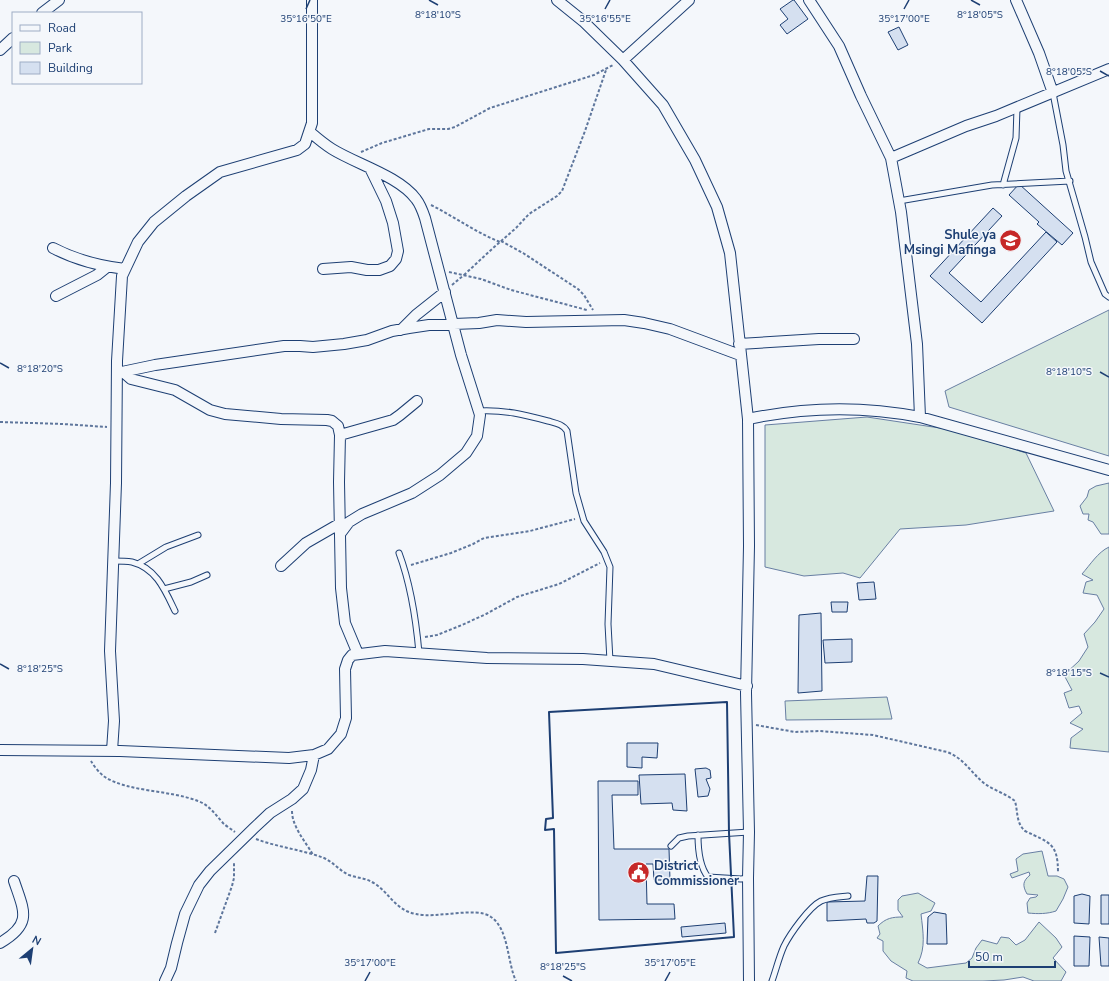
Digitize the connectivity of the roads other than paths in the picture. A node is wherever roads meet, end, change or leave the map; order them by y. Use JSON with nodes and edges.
{"nodes":[{"id":1,"x":312,"y":0,"type":"edge"},
{"id":2,"x":557,"y":0,"type":"edge"},
{"id":3,"x":689,"y":0,"type":"edge"},
{"id":4,"x":809,"y":0,"type":"edge"},
{"id":5,"x":1016,"y":0,"type":"edge"},
{"id":6,"x":52,"y":2,"type":"edge"},
{"id":7,"x":43,"y":12,"type":"edge"},
{"id":8,"x":12,"y":39,"type":"edge"},
{"id":9,"x":0,"y":50,"type":"edge"},
{"id":10,"x":622,"y":59,"type":"junction"},
{"id":11,"x":1109,"y":69,"type":"edge"},
{"id":12,"x":1053,"y":93,"type":"junction"},
{"id":13,"x":1017,"y":108,"type":"junction"},
{"id":14,"x":310,"y":132,"type":"junction"},
{"id":15,"x":891,"y":158,"type":"junction"},
{"id":16,"x":370,"y":168,"type":"junction"},
{"id":17,"x":1070,"y":181,"type":"junction"},
{"id":18,"x":1003,"y":185,"type":"junction"},
{"id":19,"x":899,"y":201,"type":"junction"},
{"id":20,"x":53,"y":248,"type":"dead end"},
{"id":21,"x":107,"y":267,"type":"junction"},
{"id":22,"x":125,"y":269,"type":"junction"},
{"id":23,"x":323,"y":269,"type":"dead end"},
{"id":24,"x":445,"y":290,"type":"junction"},
{"id":25,"x":56,"y":296,"type":"dead end"},
{"id":26,"x":1109,"y":297,"type":"edge"},
{"id":27,"x":454,"y":324,"type":"junction"},
{"id":28,"x":401,"y":330,"type":"junction"},
{"id":29,"x":854,"y":339,"type":"dead end"},
{"id":30,"x":739,"y":344,"type":"junction"},
{"id":31,"x":740,"y":355,"type":"junction"},
{"id":32,"x":120,"y":372,"type":"junction"},
{"id":33,"x":417,"y":401,"type":"dead end"},
{"id":34,"x":479,"y":410,"type":"junction"},
{"id":35,"x":920,"y":417,"type":"junction"},
{"id":36,"x":748,"y":418,"type":"junction"},
{"id":37,"x":340,"y":435,"type":"junction"},
{"id":38,"x":1109,"y":470,"type":"edge"},
{"id":39,"x":340,"y":529,"type":"junction"},
{"id":40,"x":198,"y":535,"type":"dead end"},
{"id":41,"x":399,"y":553,"type":"dead end"},
{"id":42,"x":113,"y":561,"type":"junction"},
{"id":43,"x":138,"y":564,"type":"junction"},
{"id":44,"x":281,"y":566,"type":"dead end"},
{"id":45,"x":207,"y":575,"type":"dead end"},
{"id":46,"x":164,"y":589,"type":"junction"},
{"id":47,"x":175,"y":611,"type":"dead end"},
{"id":48,"x":419,"y":653,"type":"junction"},
{"id":49,"x":358,"y":654,"type":"junction"},
{"id":50,"x":610,"y":660,"type":"junction"},
{"id":51,"x":747,"y":686,"type":"junction"},
{"id":52,"x":0,"y":750,"type":"edge"},
{"id":53,"x":112,"y":751,"type":"junction"},
{"id":54,"x":314,"y":755,"type":"junction"},
{"id":55,"x":750,"y":832,"type":"junction"},
{"id":56,"x":698,"y":835,"type":"junction"},
{"id":57,"x":672,"y":846,"type":"dead end"},
{"id":58,"x":748,"y":878,"type":"junction"},
{"id":59,"x":14,"y":881,"type":"dead end"},
{"id":60,"x":848,"y":896,"type":"dead end"},
{"id":61,"x":0,"y":943,"type":"edge"},
{"id":62,"x":166,"y":981,"type":"edge"},
{"id":63,"x":749,"y":981,"type":"edge"},
{"id":64,"x":772,"y":981,"type":"edge"}],
"edges":[{"from":1,"to":14,"type":"street"},
{"from":2,"to":10,"type":"street"},
{"from":3,"to":10,"type":"street"},
{"from":4,"to":15,"type":"street"},
{"from":5,"to":12,"type":"street"},
{"from":6,"to":7,"type":"street"},
{"from":8,"to":9,"type":"street"},
{"from":10,"to":30,"type":"street"},
{"from":11,"to":12,"type":"street"},
{"from":12,"to":13,"type":"street"},
{"from":12,"to":17,"type":"lane"},
{"from":13,"to":15,"type":"street"},
{"from":13,"to":18,"type":"lane"},
{"from":14,"to":16,"type":"street"},
{"from":14,"to":22,"type":"street"},
{"from":15,"to":19,"type":"street"},
{"from":16,"to":23,"type":"street"},
{"from":16,"to":24,"type":"street"},
{"from":17,"to":18,"type":"lane"},
{"from":17,"to":26,"type":"lane"},
{"from":18,"to":19,"type":"lane"},
{"from":19,"to":35,"type":"street"},
{"from":20,"to":21,"type":"street"},
{"from":21,"to":22,"type":"street"},
{"from":21,"to":25,"type":"street"},
{"from":22,"to":32,"type":"street"},
{"from":24,"to":27,"type":"street"},
{"from":24,"to":28,"type":"street"},
{"from":27,"to":28,"type":"street"},
{"from":27,"to":31,"type":"street"},
{"from":27,"to":34,"type":"street"},
{"from":28,"to":32,"type":"street"},
{"from":29,"to":30,"type":"street"},
{"from":30,"to":31,"type":"street"},
{"from":31,"to":36,"type":"street"},
{"from":32,"to":37,"type":"street"},
{"from":32,"to":42,"type":"street"},
{"from":33,"to":37,"type":"street"},
{"from":34,"to":39,"type":"street"},
{"from":34,"to":50,"type":"lane"},
{"from":35,"to":36,"type":"street"},
{"from":35,"to":38,"type":"street"},
{"from":36,"to":51,"type":"street"},
{"from":37,"to":39,"type":"street"},
{"from":39,"to":44,"type":"street"},
{"from":39,"to":49,"type":"street"},
{"from":40,"to":43,"type":"lane"},
{"from":41,"to":48,"type":"lane"},
{"from":42,"to":43,"type":"lane"},
{"from":42,"to":53,"type":"street"},
{"from":43,"to":46,"type":"lane"},
{"from":45,"to":46,"type":"lane"},
{"from":46,"to":47,"type":"lane"},
{"from":48,"to":49,"type":"street"},
{"from":48,"to":50,"type":"street"},
{"from":49,"to":54,"type":"street"},
{"from":50,"to":51,"type":"street"},
{"from":51,"to":55,"type":"street"},
{"from":52,"to":53,"type":"street"},
{"from":53,"to":54,"type":"street"},
{"from":54,"to":62,"type":"street"},
{"from":55,"to":56,"type":"lane"},
{"from":55,"to":58,"type":"street"},
{"from":56,"to":57,"type":"lane"},
{"from":56,"to":58,"type":"lane"},
{"from":58,"to":63,"type":"street"},
{"from":59,"to":61,"type":"street"},
{"from":60,"to":64,"type":"lane"}]}
